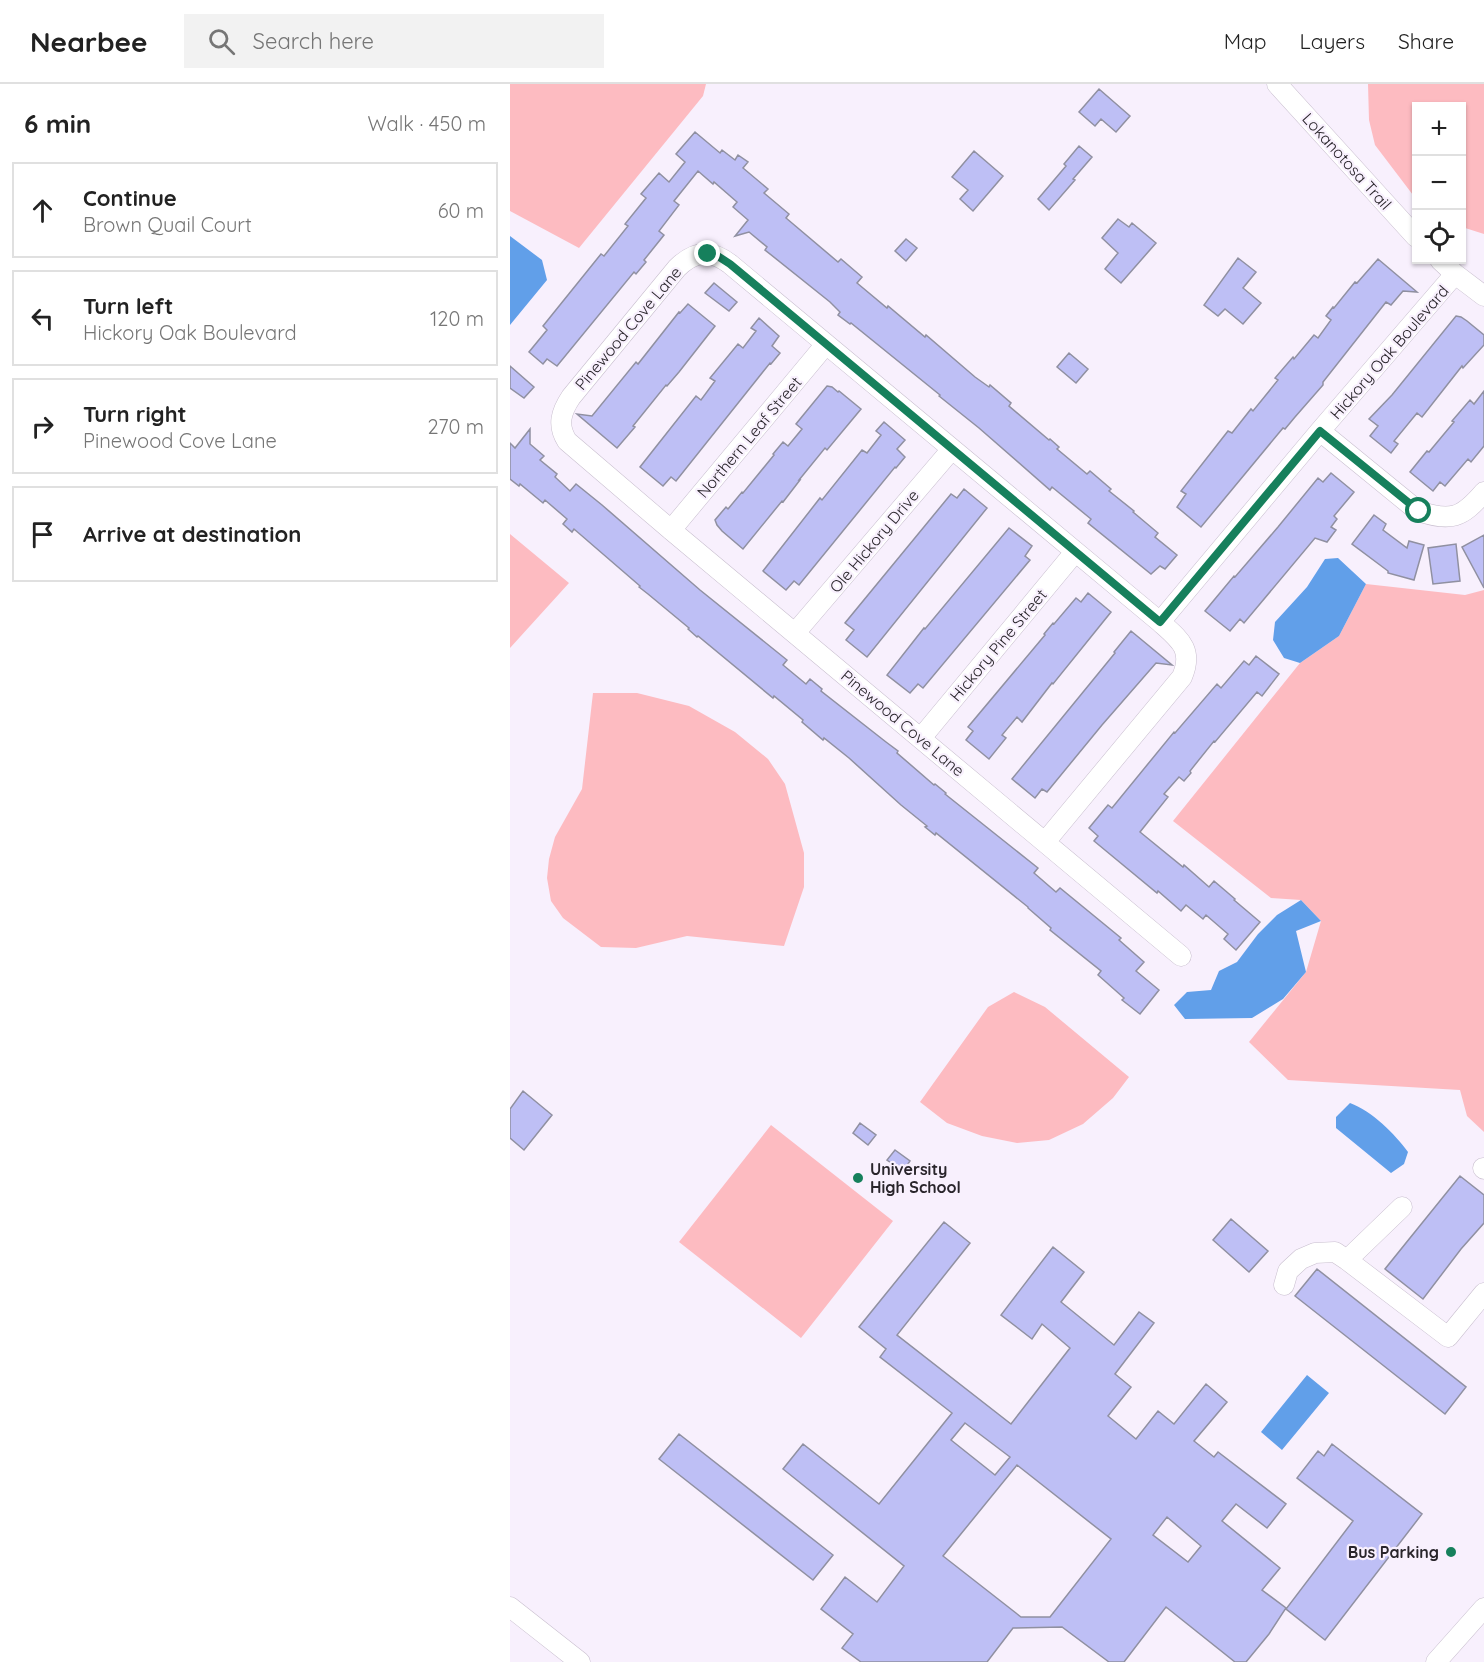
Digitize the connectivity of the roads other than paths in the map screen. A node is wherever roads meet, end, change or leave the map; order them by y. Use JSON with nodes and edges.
{"nodes":[{"id":1,"x":1284,"y":86,"type":"edge"},
{"id":2,"x":1412,"y":232,"type":"edge"},
{"id":3,"x":1444,"y":264,"type":"edge"},
{"id":4,"x":1455,"y":274,"type":"junction"},
{"id":5,"x":1484,"y":296,"type":"edge"},
{"id":6,"x":826,"y":344,"type":"junction"},
{"id":7,"x":1320,"y":431,"type":"junction"},
{"id":8,"x":952,"y":449,"type":"junction"},
{"id":9,"x":1484,"y":492,"type":"edge"},
{"id":10,"x":671,"y":530,"type":"junction"},
{"id":11,"x":1075,"y":552,"type":"junction"},
{"id":12,"x":1160,"y":622,"type":"junction"},
{"id":13,"x":795,"y":633,"type":"junction"},
{"id":14,"x":921,"y":738,"type":"junction"},
{"id":15,"x":1045,"y":842,"type":"junction"},
{"id":16,"x":1181,"y":956,"type":"dead end"},
{"id":17,"x":1402,"y":1207,"type":"dead end"},
{"id":18,"x":1347,"y":1260,"type":"junction"},
{"id":19,"x":1284,"y":1285,"type":"dead end"},
{"id":20,"x":1484,"y":1293,"type":"edge"},
{"id":21,"x":510,"y":1607,"type":"edge"},
{"id":22,"x":1484,"y":1608,"type":"edge"},
{"id":23,"x":580,"y":1662,"type":"edge"},
{"id":24,"x":1436,"y":1662,"type":"edge"}],
"edges":[{"from":1,"to":2,"type":"street","name":"Lokanotosa Trail"},
{"from":3,"to":4,"type":"street"},
{"from":4,"to":5,"type":"street"},
{"from":4,"to":7,"type":"street","name":"Hickory Oak Boulevard"},
{"from":6,"to":8,"type":"street","name":"Pinewood Cove Lane"},
{"from":6,"to":10,"type":"street","name":"Northern Leaf Street"},
{"from":6,"to":10,"type":"street","name":"Pinewood Cove Lane"},
{"from":7,"to":9,"type":"street"},
{"from":7,"to":12,"type":"street","name":"Hickory Oak Boulevard"},
{"from":8,"to":11,"type":"street","name":"Pinewood Cove Lane"},
{"from":8,"to":13,"type":"street","name":"Ole Hickory Drive"},
{"from":10,"to":13,"type":"street","name":"Pinewood Cove Lane"},
{"from":11,"to":12,"type":"street","name":"Pinewood Cove Lane"},
{"from":11,"to":14,"type":"street","name":"Hickory Pine Street"},
{"from":12,"to":15,"type":"street","name":"Pinewood Cove Lane"},
{"from":13,"to":14,"type":"street","name":"Pinewood Cove Lane"},
{"from":14,"to":15,"type":"street","name":"Pinewood Cove Lane"},
{"from":15,"to":16,"type":"street","name":"Pinewood Cove Lane"},
{"from":17,"to":18,"type":"street"},
{"from":18,"to":19,"type":"street"},
{"from":18,"to":20,"type":"street"},
{"from":21,"to":23,"type":"street"},
{"from":22,"to":24,"type":"street"}]}
